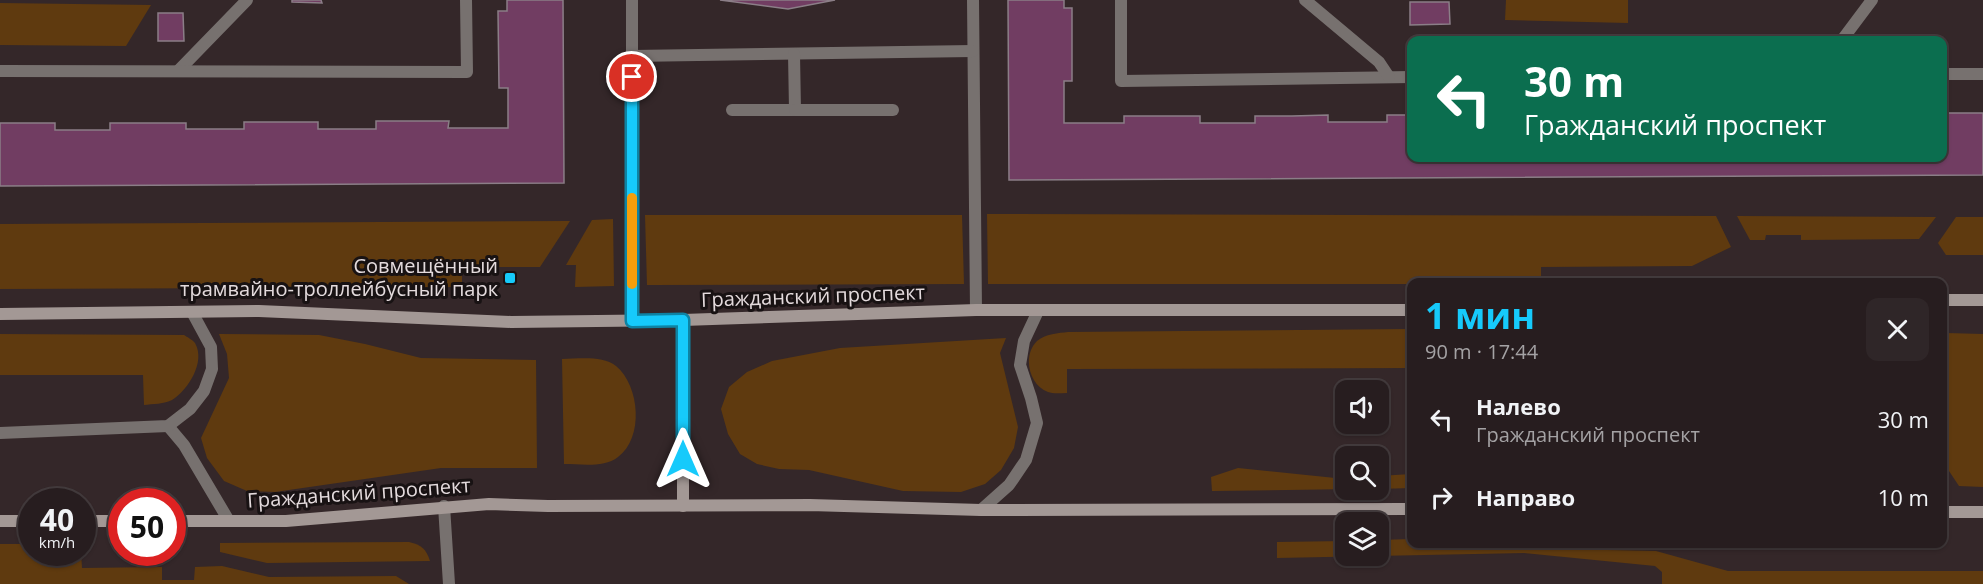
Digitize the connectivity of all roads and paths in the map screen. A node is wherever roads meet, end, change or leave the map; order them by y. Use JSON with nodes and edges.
{"nodes":[{"id":1,"x":247,"y":0,"type":"edge"},
{"id":2,"x":466,"y":0,"type":"edge"},
{"id":3,"x":632,"y":0,"type":"edge"},
{"id":4,"x":973,"y":0,"type":"edge"},
{"id":5,"x":1121,"y":0,"type":"edge"},
{"id":6,"x":1305,"y":0,"type":"edge"},
{"id":7,"x":1872,"y":0,"type":"edge"},
{"id":8,"x":1845,"y":36,"type":"edge"},
{"id":9,"x":973,"y":51,"type":"junction"},
{"id":10,"x":794,"y":54,"type":"junction"},
{"id":11,"x":632,"y":56,"type":"junction"},
{"id":12,"x":179,"y":70,"type":"junction"},
{"id":13,"x":0,"y":71,"type":"edge"},
{"id":14,"x":1947,"y":74,"type":"edge"},
{"id":15,"x":1983,"y":74,"type":"edge"},
{"id":16,"x":1389,"y":77,"type":"junction"},
{"id":17,"x":1407,"y":77,"type":"edge"},
{"id":18,"x":732,"y":110,"type":"dead end"},
{"id":19,"x":795,"y":110,"type":"junction"},
{"id":20,"x":893,"y":110,"type":"dead end"},
{"id":21,"x":1947,"y":300,"type":"edge"},
{"id":22,"x":1983,"y":300,"type":"edge"},
{"id":23,"x":976,"y":310,"type":"junction"},
{"id":24,"x":1038,"y":310,"type":"junction"},
{"id":25,"x":1407,"y":310,"type":"edge"},
{"id":26,"x":192,"y":312,"type":"junction"},
{"id":27,"x":0,"y":314,"type":"edge"},
{"id":28,"x":683,"y":320,"type":"junction"},
{"id":29,"x":632,"y":321,"type":"junction"},
{"id":30,"x":168,"y":426,"type":"junction"},
{"id":31,"x":0,"y":433,"type":"edge"},
{"id":32,"x":444,"y":506,"type":"junction"},
{"id":33,"x":683,"y":506,"type":"junction"},
{"id":34,"x":1407,"y":509,"type":"edge"},
{"id":35,"x":981,"y":510,"type":"junction"},
{"id":36,"x":1947,"y":512,"type":"edge"},
{"id":37,"x":1983,"y":512,"type":"edge"},
{"id":38,"x":0,"y":521,"type":"edge"},
{"id":39,"x":18,"y":521,"type":"edge"},
{"id":40,"x":186,"y":521,"type":"edge"},
{"id":41,"x":229,"y":521,"type":"junction"},
{"id":42,"x":449,"y":584,"type":"edge"}],
"edges":[{"from":1,"to":12,"type":"street"},
{"from":2,"to":12,"type":"street"},
{"from":3,"to":11,"type":"street"},
{"from":4,"to":9,"type":"street"},
{"from":5,"to":16,"type":"street"},
{"from":6,"to":16,"type":"street"},
{"from":7,"to":8,"type":"street"},
{"from":9,"to":10,"type":"street"},
{"from":9,"to":23,"type":"street"},
{"from":10,"to":11,"type":"street"},
{"from":10,"to":19,"type":"street"},
{"from":11,"to":29,"type":"street"},
{"from":12,"to":13,"type":"street"},
{"from":14,"to":15,"type":"street"},
{"from":16,"to":17,"type":"street"},
{"from":18,"to":19,"type":"street"},
{"from":19,"to":20,"type":"street"},
{"from":21,"to":22,"type":"main road"},
{"from":23,"to":24,"type":"main road","name":"Гражданский проспект"},
{"from":23,"to":28,"type":"main road","name":"Гражданский проспект"},
{"from":24,"to":25,"type":"main road","name":"Гражданский проспект"},
{"from":24,"to":35,"type":"street"},
{"from":26,"to":27,"type":"main road","name":"Гражданский проспект"},
{"from":26,"to":29,"type":"main road","name":"Гражданский проспект"},
{"from":26,"to":30,"type":"street"},
{"from":28,"to":29,"type":"main road","name":"Гражданский проспект"},
{"from":28,"to":33,"type":"main road"},
{"from":30,"to":31,"type":"street"},
{"from":30,"to":41,"type":"street"},
{"from":32,"to":33,"type":"main road","name":"Гражданский проспект"},
{"from":32,"to":41,"type":"main road","name":"Гражданский проспект"},
{"from":32,"to":42,"type":"street"},
{"from":33,"to":35,"type":"main road","name":"Гражданский проспект"},
{"from":34,"to":35,"type":"main road","name":"Гражданский проспект"},
{"from":36,"to":37,"type":"main road"},
{"from":38,"to":39,"type":"main road"},
{"from":40,"to":41,"type":"main road","name":"Гражданский проспект"}]}
